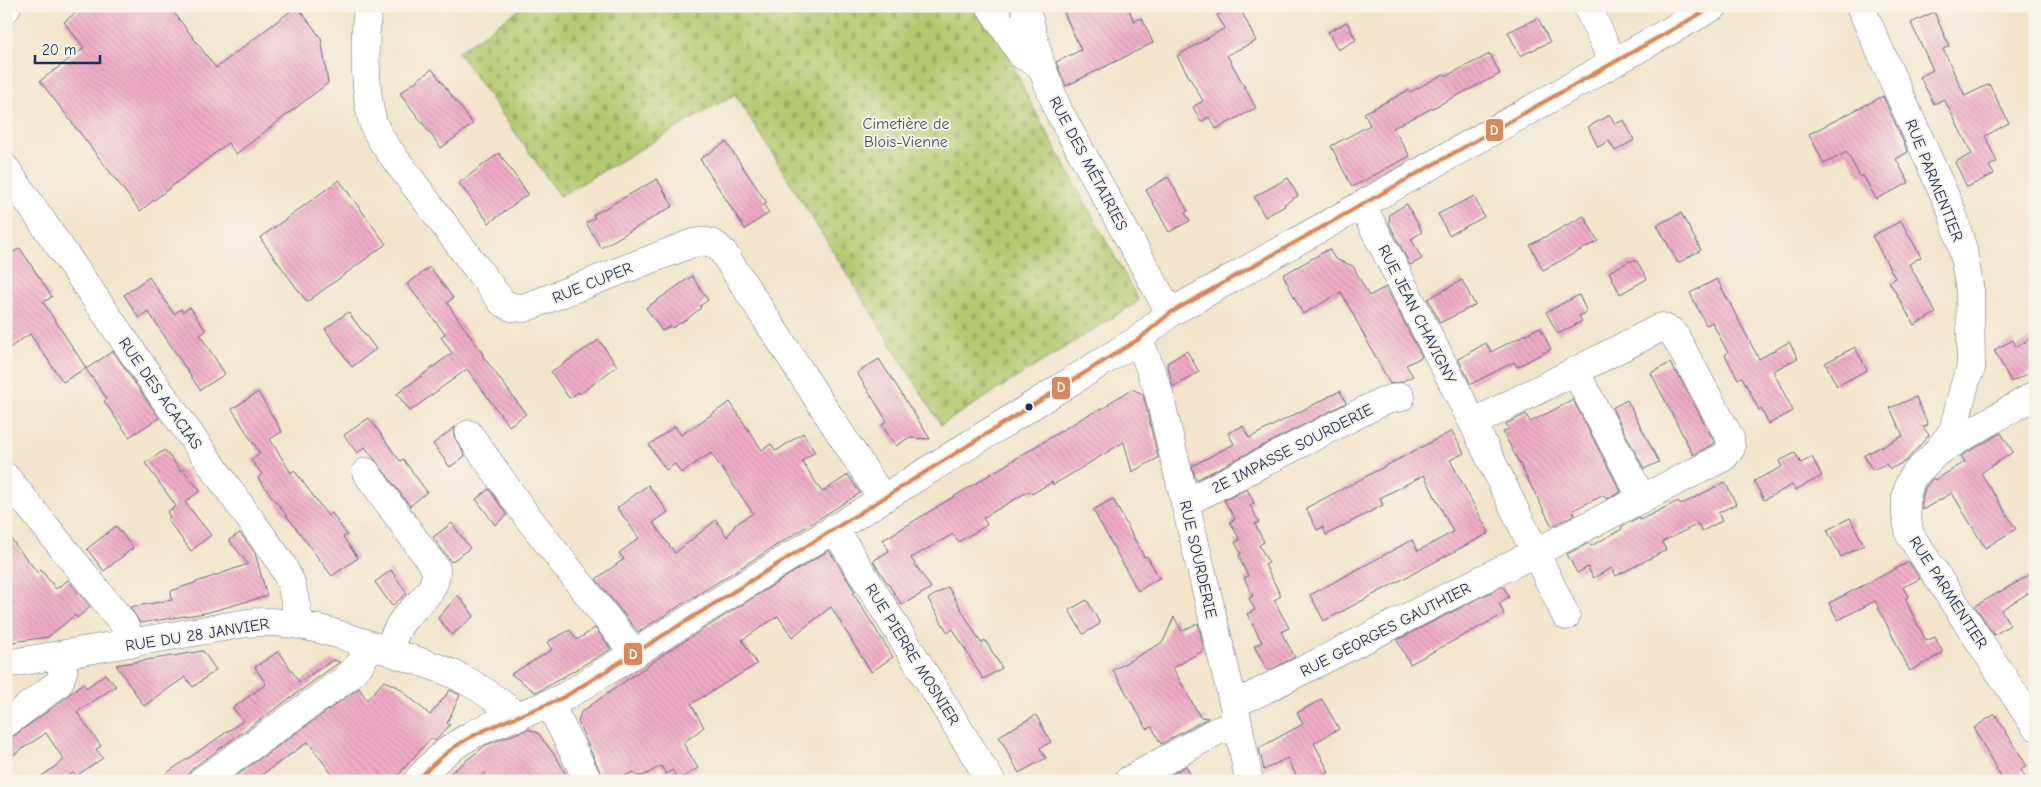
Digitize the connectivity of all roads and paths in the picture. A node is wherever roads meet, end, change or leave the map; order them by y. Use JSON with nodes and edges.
{"nodes":[{"id":1,"x":369,"y":6,"type":"edge"},
{"id":2,"x":990,"y":6,"type":"edge"},
{"id":3,"x":1025,"y":6,"type":"edge"},
{"id":4,"x":1587,"y":6,"type":"edge"},
{"id":5,"x":1714,"y":6,"type":"edge"},
{"id":6,"x":1860,"y":6,"type":"edge"},
{"id":7,"x":1614,"y":62,"type":"junction"},
{"id":8,"x":1041,"y":65,"type":"junction"},
{"id":9,"x":6,"y":169,"type":"edge"},
{"id":10,"x":1362,"y":205,"type":"junction"},
{"id":11,"x":1170,"y":313,"type":"junction"},
{"id":12,"x":1139,"y":339,"type":"junction"},
{"id":13,"x":1575,"y":371,"type":"junction"},
{"id":14,"x":2035,"y":395,"type":"edge"},
{"id":15,"x":1401,"y":397,"type":"dead end"},
{"id":16,"x":1473,"y":423,"type":"junction"},
{"id":17,"x":469,"y":434,"type":"dead end"},
{"id":18,"x":1935,"y":454,"type":"junction"},
{"id":19,"x":366,"y":472,"type":"dead end"},
{"id":20,"x":6,"y":477,"type":"edge"},
{"id":21,"x":1635,"y":485,"type":"dead end"},
{"id":22,"x":882,"y":498,"type":"junction"},
{"id":23,"x":1186,"y":503,"type":"junction"},
{"id":24,"x":834,"y":528,"type":"junction"},
{"id":25,"x":1535,"y":554,"type":"junction"},
{"id":26,"x":1566,"y":616,"type":"dead end"},
{"id":27,"x":300,"y":624,"type":"junction"},
{"id":28,"x":133,"y":643,"type":"junction"},
{"id":29,"x":379,"y":648,"type":"junction"},
{"id":30,"x":634,"y":653,"type":"junction"},
{"id":31,"x":63,"y":656,"type":"junction"},
{"id":32,"x":6,"y":664,"type":"edge"},
{"id":33,"x":550,"y":704,"type":"junction"},
{"id":34,"x":1236,"y":712,"type":"junction"},
{"id":35,"x":518,"y":717,"type":"junction"},
{"id":36,"x":6,"y":723,"type":"edge"},
{"id":37,"x":2035,"y":726,"type":"edge"},
{"id":38,"x":1139,"y":775,"type":"edge"},
{"id":39,"x":202,"y":781,"type":"edge"},
{"id":40,"x":417,"y":781,"type":"edge"},
{"id":41,"x":588,"y":781,"type":"edge"},
{"id":42,"x":991,"y":781,"type":"edge"},
{"id":43,"x":1248,"y":781,"type":"edge"}],
"edges":[{"from":1,"to":22,"type":"street","name":"RUE CUPER"},
{"from":2,"to":8,"type":"street"},
{"from":3,"to":8,"type":"street","name":"RUE DES MÉTAIRIES"},
{"from":4,"to":7,"type":"street"},
{"from":5,"to":7,"type":"street"},
{"from":6,"to":18,"type":"street","name":"RUE PARMENTIER"},
{"from":7,"to":10,"type":"street"},
{"from":8,"to":11,"type":"street","name":"RUE DES MÉTAIRIES"},
{"from":9,"to":27,"type":"street","name":"RUE DES ACACIAS"},
{"from":10,"to":11,"type":"street"},
{"from":10,"to":16,"type":"street","name":"RUE JEAN CHAVIGNY"},
{"from":11,"to":12,"type":"street"},
{"from":12,"to":22,"type":"street"},
{"from":12,"to":23,"type":"street","name":"RUE SOURDERIE"},
{"from":13,"to":16,"type":"street"},
{"from":13,"to":21,"type":"street"},
{"from":13,"to":25,"type":"street","name":"RUE GEORGES GAUTHIER"},
{"from":14,"to":18,"type":"street"},
{"from":15,"to":23,"type":"street","name":"2E IMPASSE SOURDERIE"},
{"from":16,"to":25,"type":"street","name":"RUE JEAN CHAVIGNY"},
{"from":17,"to":30,"type":"street"},
{"from":18,"to":37,"type":"street","name":"RUE PARMENTIER"},
{"from":19,"to":29,"type":"street"},
{"from":20,"to":28,"type":"street"},
{"from":22,"to":24,"type":"street"},
{"from":23,"to":34,"type":"street","name":"RUE SOURDERIE"},
{"from":24,"to":30,"type":"street"},
{"from":24,"to":42,"type":"street","name":"RUE PIERRE MOSNIER"},
{"from":25,"to":26,"type":"street","name":"RUE JEAN CHAVIGNY"},
{"from":25,"to":34,"type":"street","name":"RUE GEORGES GAUTHIER"},
{"from":27,"to":28,"type":"street","name":"RUE DU 28 JANVIER"},
{"from":27,"to":29,"type":"street","name":"RUE DU 28 JANVIER"},
{"from":28,"to":31,"type":"street","name":"RUE DU 28 JANVIER"},
{"from":29,"to":35,"type":"street","name":"RUE DU 28 JANVIER"},
{"from":29,"to":39,"type":"street"},
{"from":30,"to":33,"type":"street"},
{"from":31,"to":32,"type":"street","name":"RUE DU 28 JANVIER"},
{"from":31,"to":36,"type":"street"},
{"from":33,"to":35,"type":"street"},
{"from":33,"to":41,"type":"street"},
{"from":34,"to":38,"type":"street","name":"RUE GEORGES GAUTHIER"},
{"from":34,"to":43,"type":"street","name":"RUE SOURDERIE"},
{"from":35,"to":40,"type":"street"}]}
